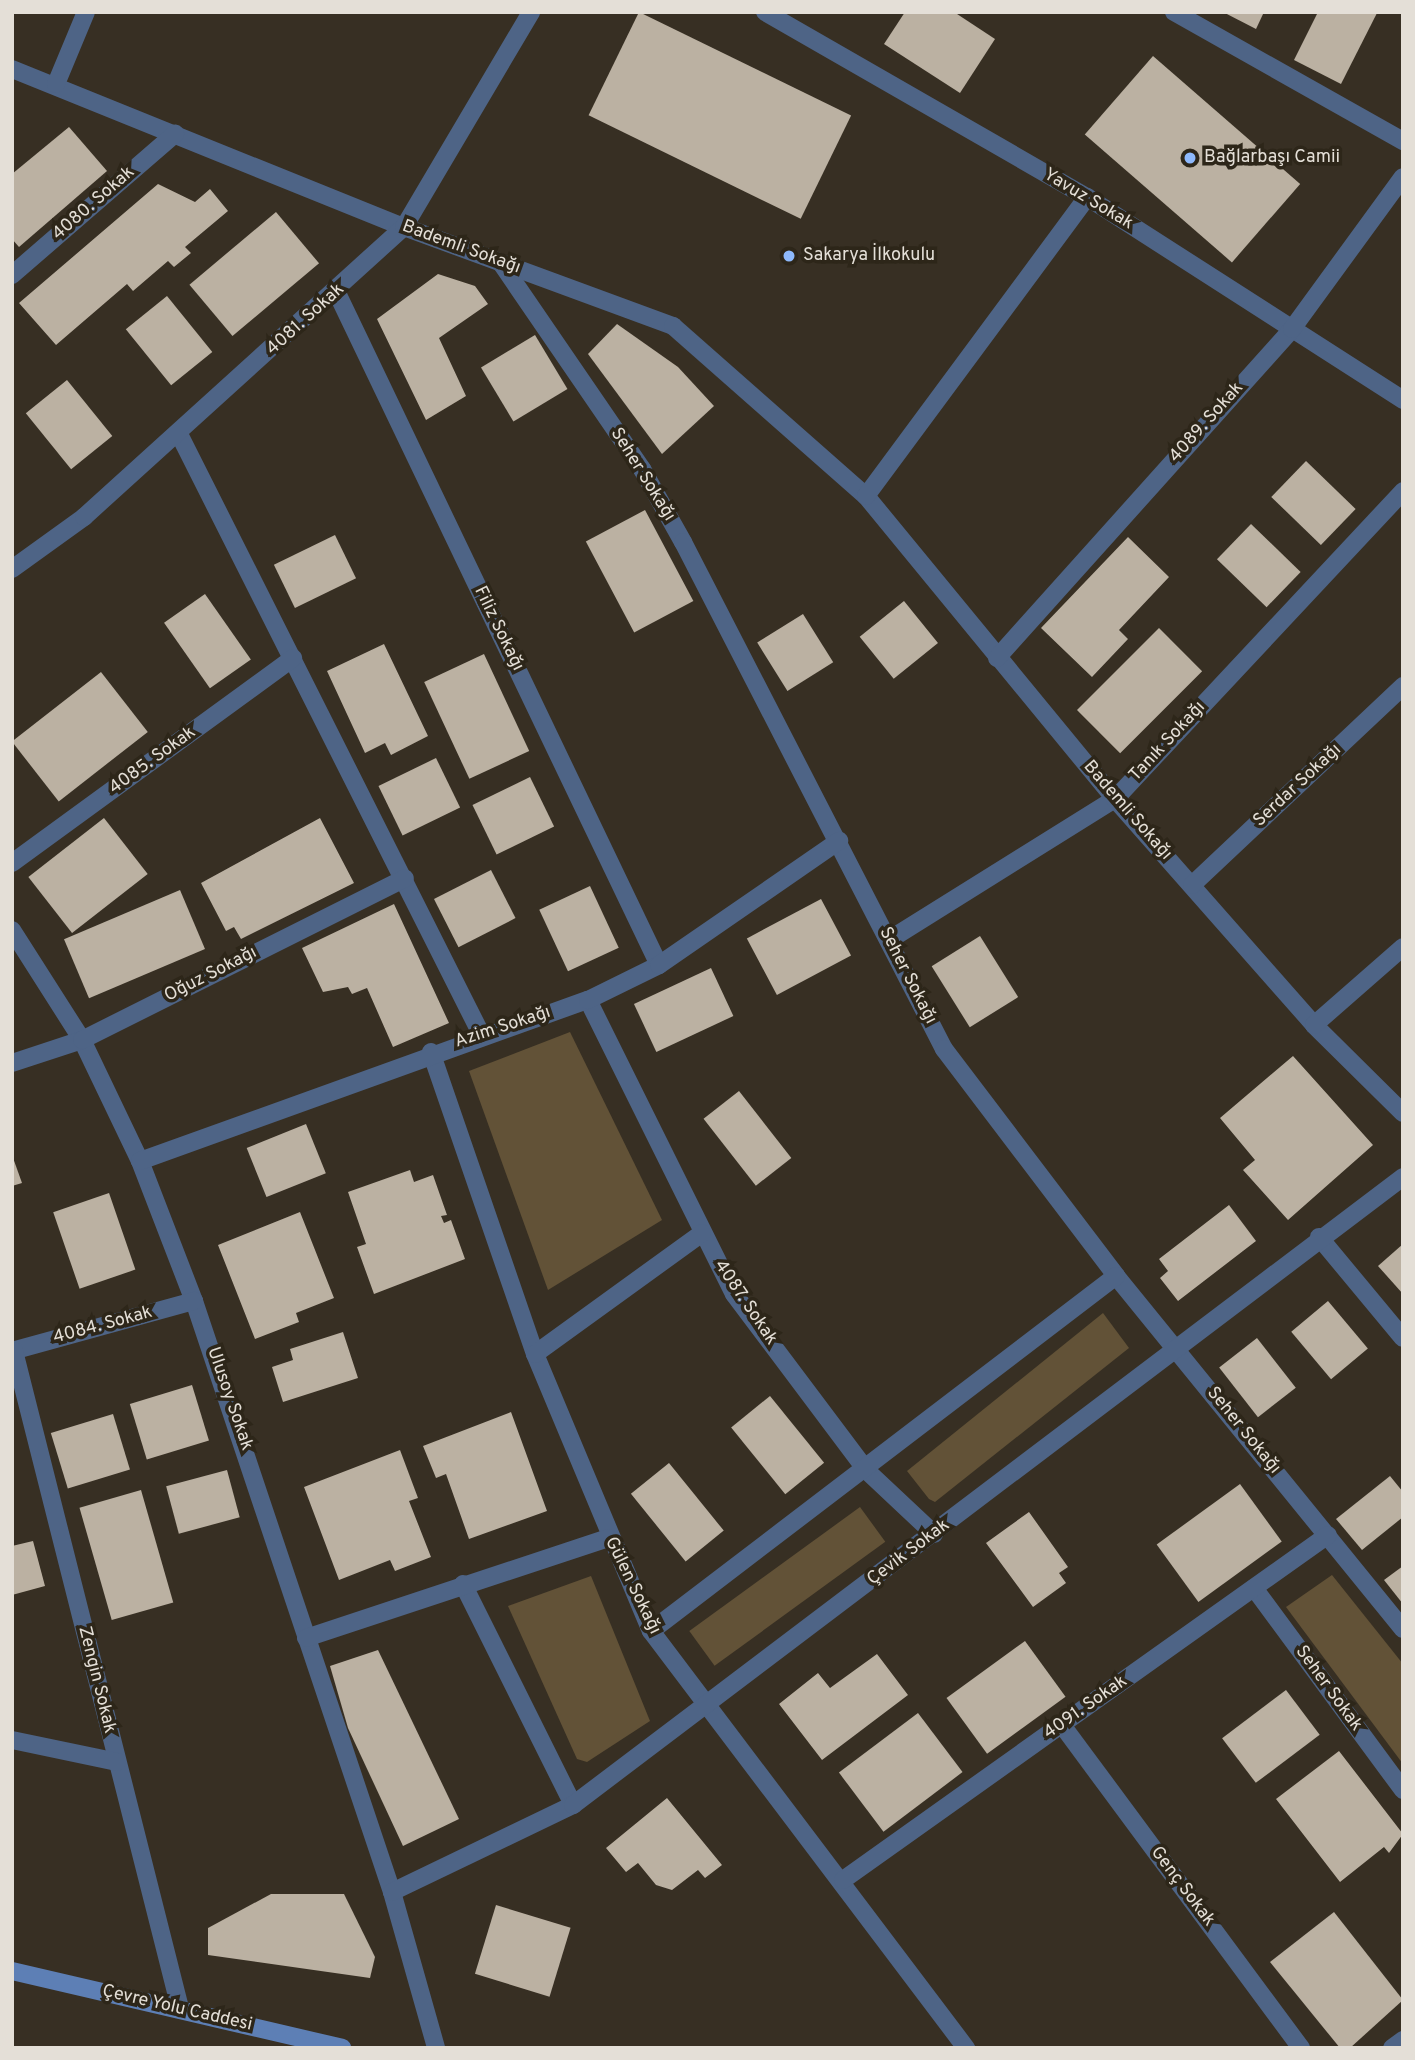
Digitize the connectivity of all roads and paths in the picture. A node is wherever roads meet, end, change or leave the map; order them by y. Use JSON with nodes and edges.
{"nodes":[{"id":1,"x":86,"y":12,"type":"edge"},
{"id":2,"x":531,"y":12,"type":"edge"},
{"id":3,"x":765,"y":12,"type":"edge"},
{"id":4,"x":1174,"y":12,"type":"edge"},
{"id":5,"x":12,"y":69,"type":"edge"},
{"id":6,"x":56,"y":84,"type":"junction"},
{"id":7,"x":175,"y":134,"type":"junction"},
{"id":8,"x":1403,"y":141,"type":"edge"},
{"id":9,"x":1403,"y":177,"type":"edge"},
{"id":10,"x":1087,"y":197,"type":"junction"},
{"id":11,"x":404,"y":228,"type":"junction"},
{"id":12,"x":501,"y":262,"type":"junction"},
{"id":13,"x":12,"y":275,"type":"edge"},
{"id":14,"x":337,"y":293,"type":"junction"},
{"id":15,"x":1292,"y":329,"type":"junction"},
{"id":16,"x":1403,"y":400,"type":"edge"},
{"id":17,"x":179,"y":433,"type":"junction"},
{"id":18,"x":1403,"y":491,"type":"edge"},
{"id":19,"x":866,"y":496,"type":"junction"},
{"id":20,"x":12,"y":569,"type":"edge"},
{"id":21,"x":293,"y":658,"type":"junction"},
{"id":22,"x":997,"y":658,"type":"junction"},
{"id":23,"x":1403,"y":686,"type":"edge"},
{"id":24,"x":1115,"y":799,"type":"junction"},
{"id":25,"x":839,"y":841,"type":"junction"},
{"id":26,"x":12,"y":863,"type":"edge"},
{"id":27,"x":405,"y":878,"type":"junction"},
{"id":28,"x":1192,"y":885,"type":"junction"},
{"id":29,"x":12,"y":930,"type":"edge"},
{"id":30,"x":889,"y":940,"type":"junction"},
{"id":31,"x":1403,"y":947,"type":"edge"},
{"id":32,"x":659,"y":965,"type":"junction"},
{"id":33,"x":588,"y":1000,"type":"junction"},
{"id":34,"x":1314,"y":1025,"type":"junction"},
{"id":35,"x":482,"y":1036,"type":"junction"},
{"id":36,"x":82,"y":1040,"type":"junction"},
{"id":37,"x":431,"y":1052,"type":"junction"},
{"id":38,"x":12,"y":1063,"type":"edge"},
{"id":39,"x":1403,"y":1113,"type":"edge"},
{"id":40,"x":140,"y":1161,"type":"junction"},
{"id":41,"x":1403,"y":1177,"type":"edge"},
{"id":42,"x":702,"y":1233,"type":"junction"},
{"id":43,"x":1319,"y":1237,"type":"junction"},
{"id":44,"x":1116,"y":1276,"type":"junction"},
{"id":45,"x":194,"y":1301,"type":"junction"},
{"id":46,"x":1403,"y":1338,"type":"edge"},
{"id":47,"x":1173,"y":1345,"type":"junction"},
{"id":48,"x":13,"y":1351,"type":"edge"},
{"id":49,"x":535,"y":1354,"type":"junction"},
{"id":50,"x":867,"y":1471,"type":"junction"},
{"id":51,"x":934,"y":1534,"type":"junction"},
{"id":52,"x":1328,"y":1535,"type":"junction"},
{"id":53,"x":608,"y":1538,"type":"junction"},
{"id":54,"x":463,"y":1584,"type":"junction"},
{"id":55,"x":1254,"y":1588,"type":"junction"},
{"id":56,"x":1403,"y":1629,"type":"edge"},
{"id":57,"x":651,"y":1631,"type":"junction"},
{"id":58,"x":306,"y":1638,"type":"junction"},
{"id":59,"x":705,"y":1704,"type":"junction"},
{"id":60,"x":1062,"y":1725,"type":"junction"},
{"id":61,"x":12,"y":1741,"type":"edge"},
{"id":62,"x":117,"y":1762,"type":"junction"},
{"id":63,"x":1403,"y":1790,"type":"edge"},
{"id":64,"x":573,"y":1805,"type":"junction"},
{"id":65,"x":843,"y":1880,"type":"junction"},
{"id":66,"x":392,"y":1892,"type":"junction"},
{"id":67,"x":12,"y":1971,"type":"edge"},
{"id":68,"x":180,"y":2008,"type":"junction"},
{"id":69,"x":1403,"y":2040,"type":"edge"},
{"id":70,"x":342,"y":2048,"type":"edge"},
{"id":71,"x":436,"y":2048,"type":"edge"},
{"id":72,"x":966,"y":2048,"type":"edge"},
{"id":73,"x":1301,"y":2048,"type":"edge"},
{"id":74,"x":1392,"y":2048,"type":"edge"}],
"edges":[{"from":1,"to":6,"type":"street"},
{"from":2,"to":11,"type":"street","name":"4081. Sokak"},
{"from":3,"to":10,"type":"street","name":"Yavuz Sokak"},
{"from":4,"to":8,"type":"street"},
{"from":5,"to":6,"type":"street","name":"Bademli Sokağı"},
{"from":6,"to":7,"type":"street","name":"Bademli Sokağı"},
{"from":7,"to":11,"type":"street","name":"Bademli Sokağı"},
{"from":7,"to":13,"type":"street","name":"4080. Sokak"},
{"from":9,"to":15,"type":"street","name":"4089. Sokak"},
{"from":10,"to":15,"type":"street","name":"Yavuz Sokak"},
{"from":10,"to":19,"type":"street"},
{"from":11,"to":12,"type":"street","name":"Bademli Sokağı"},
{"from":11,"to":14,"type":"street","name":"4081. Sokak"},
{"from":12,"to":19,"type":"street","name":"Bademli Sokağı"},
{"from":12,"to":25,"type":"street","name":"Seher Sokağı"},
{"from":14,"to":17,"type":"street","name":"4081. Sokak"},
{"from":14,"to":32,"type":"street","name":"Filiz Sokağı"},
{"from":15,"to":16,"type":"street","name":"Yavuz Sokak"},
{"from":15,"to":22,"type":"street","name":"4089. Sokak"},
{"from":17,"to":20,"type":"street","name":"4081. Sokak"},
{"from":17,"to":21,"type":"street"},
{"from":18,"to":24,"type":"street","name":"Tanık Sokağı"},
{"from":19,"to":22,"type":"street","name":"Bademli Sokağı"},
{"from":21,"to":26,"type":"street","name":"4085. Sokak"},
{"from":21,"to":27,"type":"street"},
{"from":22,"to":24,"type":"street","name":"Bademli Sokağı"},
{"from":23,"to":28,"type":"street","name":"Serdar Sokağı"},
{"from":24,"to":28,"type":"street","name":"Bademli Sokağı"},
{"from":24,"to":30,"type":"street","name":"Tanık Sokağı"},
{"from":25,"to":30,"type":"street","name":"Seher Sokağı"},
{"from":25,"to":32,"type":"street","name":"Azim Sokağı"},
{"from":27,"to":35,"type":"street"},
{"from":27,"to":36,"type":"street","name":"Oğuz Sokağı"},
{"from":28,"to":34,"type":"street","name":"Bademli Sokağı"},
{"from":29,"to":36,"type":"street","name":"Ulusoy Sokak"},
{"from":30,"to":44,"type":"street","name":"Seher Sokağı"},
{"from":31,"to":34,"type":"street"},
{"from":32,"to":33,"type":"street","name":"Azim Sokağı"},
{"from":33,"to":35,"type":"street","name":"Azim Sokağı"},
{"from":33,"to":42,"type":"street","name":"4087. Sokak"},
{"from":34,"to":39,"type":"street","name":"Bademli Sokağı"},
{"from":35,"to":37,"type":"street","name":"Azim Sokağı"},
{"from":36,"to":38,"type":"street","name":"Oğuz Sokağı"},
{"from":36,"to":40,"type":"street","name":"Ulusoy Sokak"},
{"from":37,"to":40,"type":"street","name":"Azim Sokağı"},
{"from":37,"to":49,"type":"street","name":"Gülen Sokağı"},
{"from":40,"to":45,"type":"street","name":"Ulusoy Sokak"},
{"from":41,"to":43,"type":"street","name":"Çevik Sokak"},
{"from":42,"to":49,"type":"street"},
{"from":42,"to":50,"type":"street","name":"4087. Sokak"},
{"from":43,"to":46,"type":"street"},
{"from":43,"to":47,"type":"street","name":"Çevik Sokak"},
{"from":44,"to":47,"type":"street","name":"Seher Sokağı"},
{"from":44,"to":50,"type":"street"},
{"from":45,"to":48,"type":"street","name":"4084. Sokak"},
{"from":45,"to":58,"type":"street","name":"Ulusoy Sokak"},
{"from":47,"to":51,"type":"street","name":"Çevik Sokak"},
{"from":47,"to":52,"type":"street","name":"Seher Sokağı"},
{"from":48,"to":62,"type":"street","name":"Zengin Sokak"},
{"from":49,"to":53,"type":"street","name":"Gülen Sokağı"},
{"from":50,"to":51,"type":"street","name":"4087. Sokak"},
{"from":50,"to":57,"type":"street"},
{"from":51,"to":59,"type":"street","name":"Çevik Sokak"},
{"from":52,"to":55,"type":"street","name":"4091. Sokak"},
{"from":52,"to":56,"type":"street","name":"Seher Sokağı"},
{"from":53,"to":54,"type":"street"},
{"from":53,"to":57,"type":"street","name":"Gülen Sokağı"},
{"from":54,"to":58,"type":"street"},
{"from":54,"to":64,"type":"street"},
{"from":55,"to":60,"type":"street","name":"4091. Sokak"},
{"from":55,"to":63,"type":"street","name":"Seher Sokak"},
{"from":57,"to":59,"type":"street","name":"Gülen Sokağı"},
{"from":58,"to":66,"type":"street","name":"Ulusoy Sokak"},
{"from":59,"to":64,"type":"street","name":"Çevik Sokak"},
{"from":59,"to":65,"type":"street","name":"Gülen Sokağı"},
{"from":60,"to":65,"type":"street","name":"4091. Sokak"},
{"from":60,"to":73,"type":"street","name":"Genç Sokak"},
{"from":61,"to":62,"type":"street"},
{"from":62,"to":68,"type":"street","name":"Zengin Sokak"},
{"from":64,"to":66,"type":"street","name":"Çevik Sokak"},
{"from":65,"to":72,"type":"street","name":"Gülen Sokağı"},
{"from":66,"to":71,"type":"street","name":"Ulusoy Sokak"},
{"from":67,"to":68,"type":"main road","name":"Çevre Yolu Caddesi"},
{"from":68,"to":70,"type":"main road","name":"Çevre Yolu Caddesi"},
{"from":69,"to":74,"type":"street"}]}
